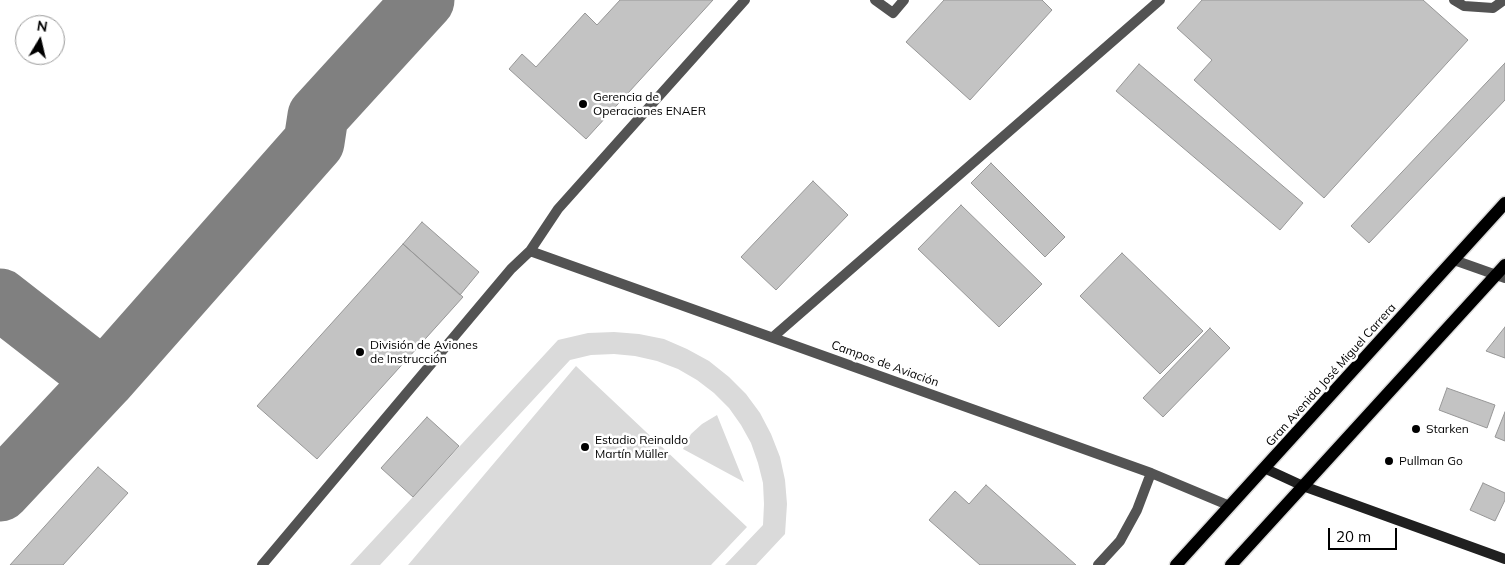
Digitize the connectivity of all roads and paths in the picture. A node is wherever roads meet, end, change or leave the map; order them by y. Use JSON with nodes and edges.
{"nodes":[{"id":1,"x":744,"y":0,"type":"edge"},
{"id":2,"x":875,"y":0,"type":"edge"},
{"id":3,"x":904,"y":0,"type":"edge"},
{"id":4,"x":1160,"y":0,"type":"edge"},
{"id":5,"x":1454,"y":0,"type":"edge"},
{"id":6,"x":1504,"y":0,"type":"edge"},
{"id":7,"x":1505,"y":203,"type":"edge"},
{"id":8,"x":530,"y":251,"type":"junction"},
{"id":9,"x":1454,"y":260,"type":"junction"},
{"id":10,"x":1505,"y":265,"type":"edge"},
{"id":11,"x":1501,"y":276,"type":"edge"},
{"id":12,"x":773,"y":337,"type":"junction"},
{"id":13,"x":1264,"y":468,"type":"junction"},
{"id":14,"x":1151,"y":473,"type":"junction"},
{"id":15,"x":1303,"y":486,"type":"junction"},
{"id":16,"x":1230,"y":506,"type":"junction"},
{"id":17,"x":1505,"y":559,"type":"edge"},
{"id":18,"x":262,"y":565,"type":"edge"},
{"id":19,"x":1098,"y":565,"type":"edge"},
{"id":20,"x":1176,"y":565,"type":"edge"},
{"id":21,"x":1231,"y":565,"type":"edge"}],
"edges":[{"from":1,"to":8,"type":"street"},
{"from":2,"to":3,"type":"street"},
{"from":4,"to":12,"type":"street"},
{"from":5,"to":6,"type":"street"},
{"from":7,"to":9,"type":"main road","name":"Gran Avenida José Miguel Carrera"},
{"from":8,"to":12,"type":"street","name":"Campos de Aviación"},
{"from":8,"to":18,"type":"street"},
{"from":9,"to":11,"type":"street"},
{"from":9,"to":13,"type":"main road","name":"Gran Avenida José Miguel Carrera"},
{"from":10,"to":11,"type":"main road"},
{"from":11,"to":15,"type":"main road"},
{"from":12,"to":14,"type":"street","name":"Campos de Aviación"},
{"from":13,"to":15,"type":"main road"},
{"from":13,"to":16,"type":"main road","name":"Gran Avenida José Miguel Carrera"},
{"from":14,"to":16,"type":"street","name":"Campos de Aviación"},
{"from":14,"to":19,"type":"street"},
{"from":15,"to":17,"type":"main road"},
{"from":15,"to":21,"type":"main road"},
{"from":16,"to":20,"type":"main road","name":"Gran Avenida José Miguel Carrera"}]}
